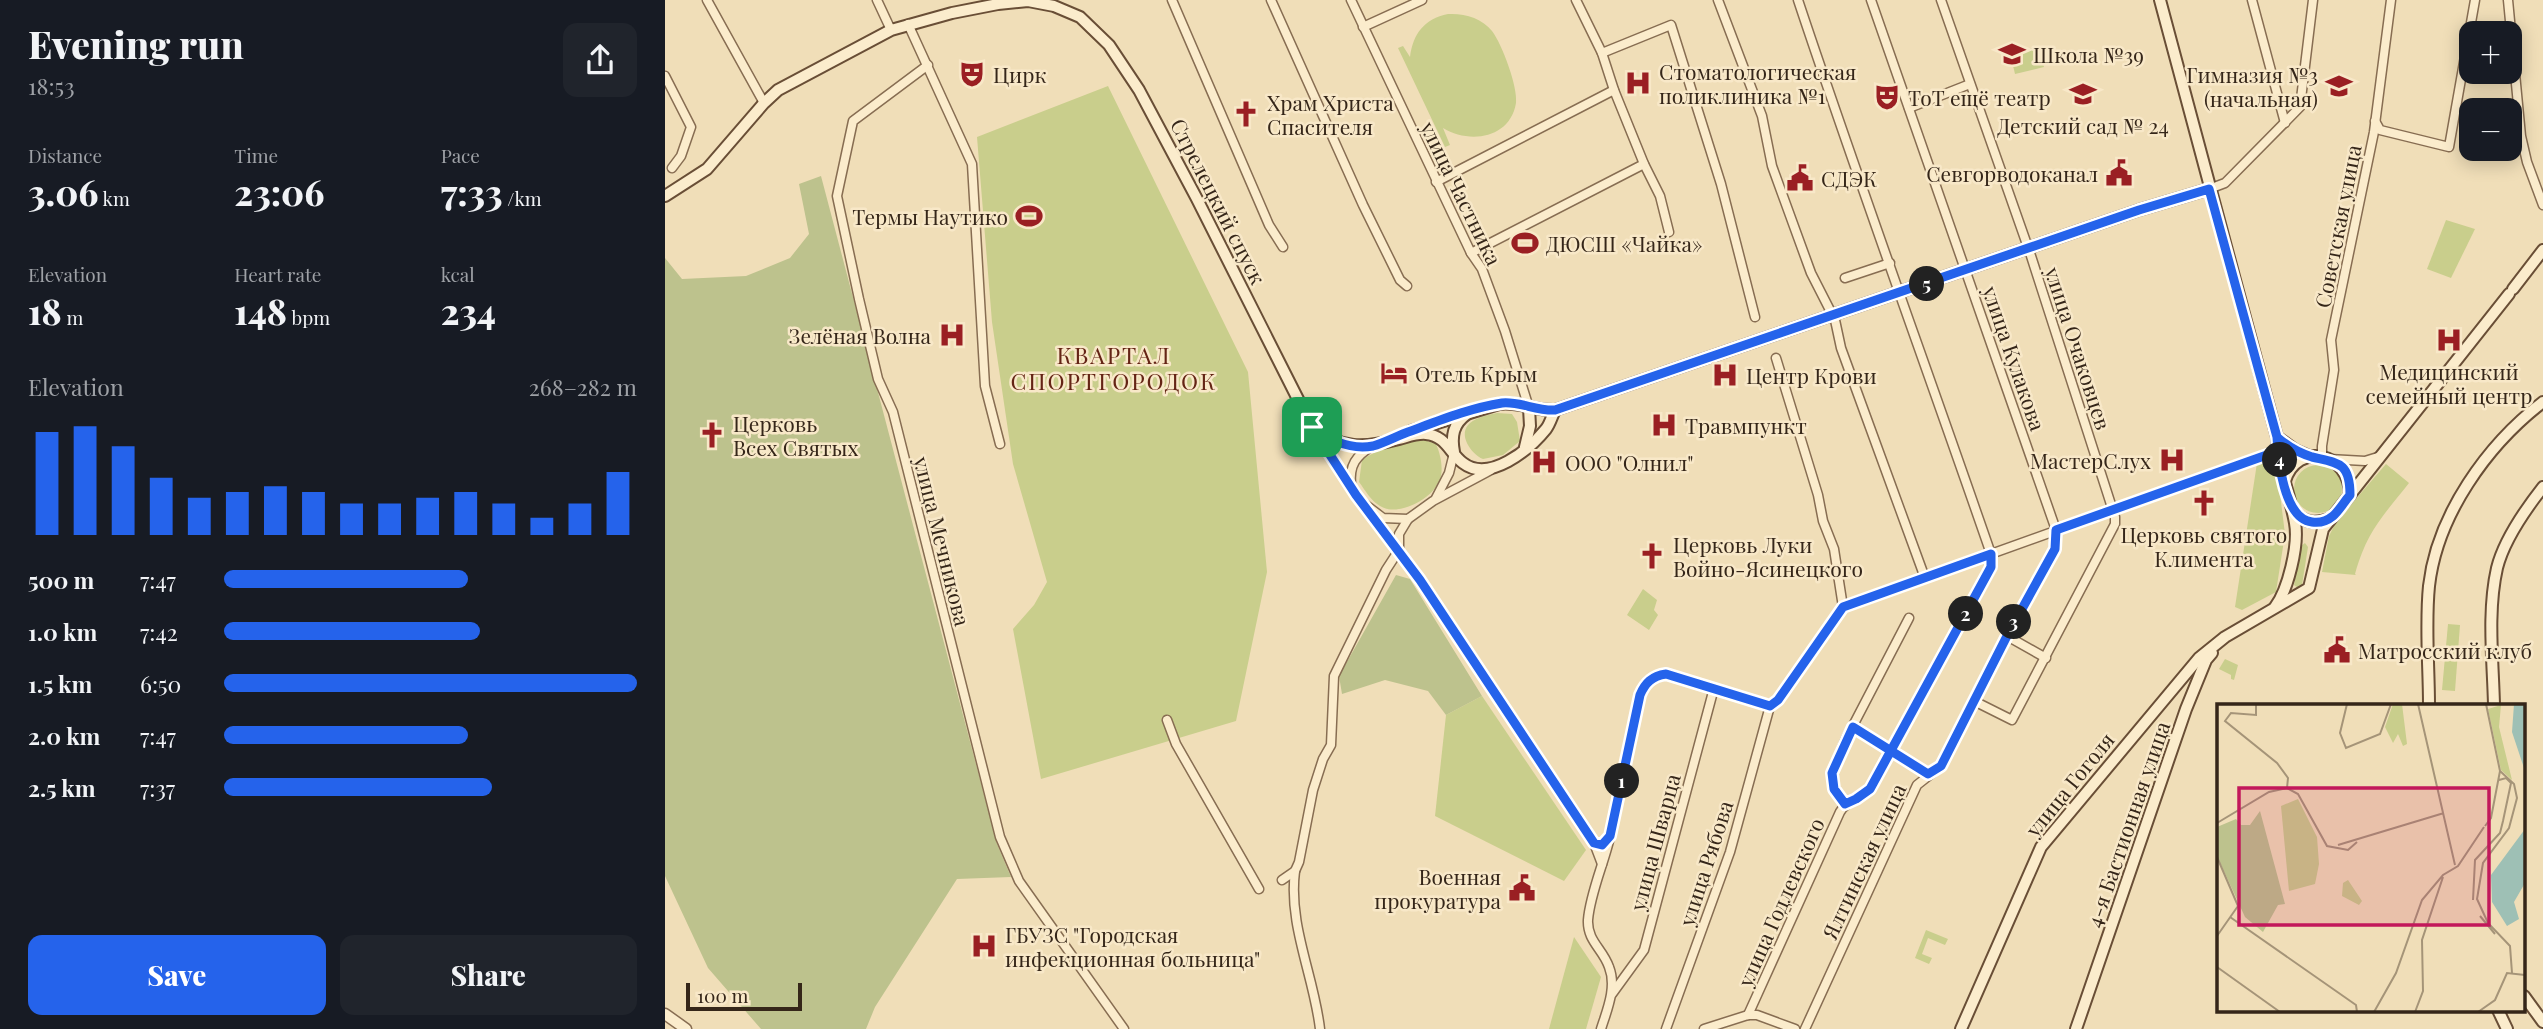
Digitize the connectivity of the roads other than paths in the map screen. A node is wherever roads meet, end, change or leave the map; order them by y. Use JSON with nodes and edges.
{"nodes":[{"id":1,"x":707,"y":0,"type":"edge"},
{"id":2,"x":877,"y":0,"type":"edge"},
{"id":3,"x":1028,"y":0,"type":"edge"},
{"id":4,"x":1171,"y":0,"type":"edge"},
{"id":5,"x":1271,"y":0,"type":"edge"},
{"id":6,"x":1351,"y":0,"type":"edge"},
{"id":7,"x":1422,"y":0,"type":"edge"},
{"id":8,"x":1576,"y":0,"type":"edge"},
{"id":9,"x":1719,"y":0,"type":"edge"},
{"id":10,"x":1798,"y":0,"type":"edge"},
{"id":11,"x":1871,"y":0,"type":"edge"},
{"id":12,"x":1941,"y":0,"type":"edge"},
{"id":13,"x":2160,"y":0,"type":"edge"},
{"id":14,"x":2252,"y":0,"type":"edge"},
{"id":15,"x":2313,"y":0,"type":"edge"},
{"id":16,"x":2391,"y":0,"type":"edge"},
{"id":17,"x":2475,"y":0,"type":"edge"},
{"id":18,"x":2508,"y":0,"type":"edge"},
{"id":19,"x":908,"y":24,"type":"junction"},
{"id":20,"x":1363,"y":27,"type":"junction"},
{"id":21,"x":891,"y":30,"type":"junction"},
{"id":22,"x":1602,"y":53,"type":"junction"},
{"id":23,"x":928,"y":65,"type":"junction"},
{"id":24,"x":665,"y":76,"type":"edge"},
{"id":25,"x":1971,"y":84,"type":"junction"},
{"id":26,"x":1614,"y":90,"type":"junction"},
{"id":27,"x":764,"y":103,"type":"junction"},
{"id":28,"x":1909,"y":108,"type":"junction"},
{"id":29,"x":2375,"y":121,"type":"junction"},
{"id":30,"x":2285,"y":124,"type":"junction"},
{"id":31,"x":1643,"y":164,"type":"junction"},
{"id":32,"x":672,"y":168,"type":"dead end"},
{"id":33,"x":1436,"y":182,"type":"junction"},
{"id":34,"x":2209,"y":189,"type":"junction"},
{"id":35,"x":665,"y":196,"type":"edge"},
{"id":36,"x":2543,"y":205,"type":"edge"},
{"id":37,"x":1669,"y":232,"type":"dead end"},
{"id":38,"x":1283,"y":247,"type":"dead end"},
{"id":39,"x":2028,"y":248,"type":"junction"},
{"id":40,"x":2543,"y":250,"type":"edge"},
{"id":41,"x":1471,"y":253,"type":"junction"},
{"id":42,"x":1890,"y":263,"type":"junction"},
{"id":43,"x":1965,"y":270,"type":"junction"},
{"id":44,"x":1845,"y":278,"type":"dead end"},
{"id":45,"x":1407,"y":286,"type":"dead end"},
{"id":46,"x":1901,"y":293,"type":"junction"},
{"id":47,"x":1833,"y":315,"type":"junction"},
{"id":48,"x":1755,"y":317,"type":"dead end"},
{"id":49,"x":1776,"y":358,"type":"dead end"},
{"id":50,"x":2543,"y":402,"type":"edge"},
{"id":51,"x":1529,"y":408,"type":"junction"},
{"id":52,"x":1555,"y":410,"type":"junction"},
{"id":53,"x":1473,"y":411,"type":"junction"},
{"id":54,"x":1312,"y":427,"type":"junction"},
{"id":55,"x":2277,"y":437,"type":"junction"},
{"id":56,"x":1000,"y":444,"type":"dead end"},
{"id":57,"x":1372,"y":446,"type":"junction"},
{"id":58,"x":2278,"y":451,"type":"junction"},
{"id":59,"x":1522,"y":452,"type":"junction"},
{"id":60,"x":1454,"y":453,"type":"junction"},
{"id":61,"x":2381,"y":456,"type":"junction"},
{"id":62,"x":2321,"y":458,"type":"junction"},
{"id":63,"x":1498,"y":467,"type":"junction"},
{"id":64,"x":2284,"y":482,"type":"junction"},
{"id":65,"x":2543,"y":487,"type":"edge"},
{"id":66,"x":1352,"y":488,"type":"junction"},
{"id":67,"x":2350,"y":495,"type":"junction"},
{"id":68,"x":1433,"y":501,"type":"junction"},
{"id":69,"x":1361,"y":502,"type":"junction"},
{"id":70,"x":2291,"y":508,"type":"junction"},
{"id":71,"x":2112,"y":509,"type":"junction"},
{"id":72,"x":2331,"y":518,"type":"junction"},
{"id":73,"x":1408,"y":519,"type":"junction"},
{"id":74,"x":2056,"y":530,"type":"junction"},
{"id":75,"x":1399,"y":550,"type":"junction"},
{"id":76,"x":1991,"y":554,"type":"junction"},
{"id":77,"x":1925,"y":578,"type":"junction"},
{"id":78,"x":1843,"y":607,"type":"junction"},
{"id":79,"x":2271,"y":612,"type":"junction"},
{"id":80,"x":1909,"y":618,"type":"dead end"},
{"id":81,"x":2007,"y":636,"type":"junction"},
{"id":82,"x":2225,"y":637,"type":"junction"},
{"id":83,"x":2046,"y":657,"type":"junction"},
{"id":84,"x":1714,"y":688,"type":"junction"},
{"id":85,"x":1974,"y":701,"type":"junction"},
{"id":86,"x":2429,"y":704,"type":"edge"},
{"id":87,"x":2494,"y":704,"type":"edge"},
{"id":88,"x":1770,"y":706,"type":"junction"},
{"id":89,"x":1167,"y":720,"type":"dead end"},
{"id":90,"x":1853,"y":727,"type":"junction"},
{"id":91,"x":1892,"y":750,"type":"junction"},
{"id":92,"x":1928,"y":774,"type":"junction"},
{"id":93,"x":1845,"y":804,"type":"junction"},
{"id":94,"x":1610,"y":836,"type":"junction"},
{"id":95,"x":1594,"y":843,"type":"junction"},
{"id":96,"x":1602,"y":867,"type":"junction"},
{"id":97,"x":1295,"y":871,"type":"junction"},
{"id":98,"x":1282,"y":880,"type":"dead end"},
{"id":99,"x":1259,"y":889,"type":"dead end"},
{"id":100,"x":1611,"y":997,"type":"junction"},
{"id":101,"x":2525,"y":997,"type":"edge"},
{"id":102,"x":2499,"y":1012,"type":"edge"},
{"id":103,"x":665,"y":1014,"type":"edge"},
{"id":104,"x":1748,"y":1015,"type":"junction"},
{"id":105,"x":2543,"y":1022,"type":"edge"},
{"id":106,"x":1122,"y":1028,"type":"edge"},
{"id":107,"x":686,"y":1029,"type":"edge"},
{"id":108,"x":1320,"y":1029,"type":"edge"},
{"id":109,"x":1601,"y":1029,"type":"edge"},
{"id":110,"x":1666,"y":1029,"type":"edge"},
{"id":111,"x":1704,"y":1029,"type":"edge"},
{"id":112,"x":1795,"y":1029,"type":"edge"},
{"id":113,"x":1805,"y":1029,"type":"edge"},
{"id":114,"x":1961,"y":1029,"type":"edge"},
{"id":115,"x":2077,"y":1029,"type":"edge"},
{"id":116,"x":2507,"y":1029,"type":"edge"}],
"edges":[{"from":1,"to":27,"type":"street"},
{"from":2,"to":21,"type":"street"},
{"from":3,"to":19,"type":"main road","name":"Стрелецкий спуск"},
{"from":3,"to":54,"type":"main road","name":"Стрелецкий спуск"},
{"from":4,"to":38,"type":"street"},
{"from":5,"to":45,"type":"street"},
{"from":6,"to":20,"type":"street","name":"улица Частника"},
{"from":7,"to":20,"type":"street"},
{"from":8,"to":22,"type":"street"},
{"from":9,"to":47,"type":"street"},
{"from":10,"to":42,"type":"street"},
{"from":11,"to":28,"type":"street","name":"улица Кулакова"},
{"from":12,"to":25,"type":"street","name":"улица Очаковцев"},
{"from":13,"to":34,"type":"main road"},
{"from":14,"to":30,"type":"street"},
{"from":15,"to":30,"type":"street"},
{"from":16,"to":29,"type":"street","name":"Советская улица"},
{"from":17,"to":29,"type":"street"},
{"from":18,"to":36,"type":"street"},
{"from":19,"to":21,"type":"main road","name":"Стрелецкий спуск"},
{"from":19,"to":23,"type":"street"},
{"from":20,"to":33,"type":"street","name":"улица Частника"},
{"from":21,"to":27,"type":"main road","name":"Стрелецкий спуск"},
{"from":22,"to":26,"type":"street"},
{"from":22,"to":48,"type":"street"},
{"from":23,"to":56,"type":"street"},
{"from":23,"to":106,"type":"street","name":"улица Мечникова"},
{"from":24,"to":32,"type":"street"},
{"from":25,"to":28,"type":"street"},
{"from":25,"to":39,"type":"street","name":"улица Очаковцев"},
{"from":26,"to":31,"type":"street"},
{"from":26,"to":33,"type":"street"},
{"from":27,"to":35,"type":"main road","name":"Стрелецкий спуск"},
{"from":28,"to":43,"type":"street","name":"улица Кулакова"},
{"from":29,"to":62,"type":"street","name":"Советская улица"},
{"from":30,"to":34,"type":"street"},
{"from":31,"to":37,"type":"street"},
{"from":31,"to":41,"type":"street"},
{"from":33,"to":41,"type":"street","name":"улица Частника"},
{"from":34,"to":39,"type":"main road"},
{"from":34,"to":55,"type":"main road"},
{"from":39,"to":43,"type":"main road"},
{"from":39,"to":71,"type":"street","name":"улица Очаковцев"},
{"from":40,"to":61,"type":"main road"},
{"from":41,"to":51,"type":"street","name":"улица Частника"},
{"from":42,"to":44,"type":"street"},
{"from":42,"to":46,"type":"street"},
{"from":43,"to":46,"type":"main road"},
{"from":43,"to":74,"type":"street","name":"улица Кулакова"},
{"from":46,"to":47,"type":"main road"},
{"from":46,"to":76,"type":"street"},
{"from":47,"to":52,"type":"main road"},
{"from":47,"to":77,"type":"street"},
{"from":49,"to":78,"type":"street"},
{"from":50,"to":86,"type":"main road"},
{"from":51,"to":52,"type":"main road"},
{"from":51,"to":53,"type":"main road"},
{"from":51,"to":59,"type":"main road"},
{"from":52,"to":59,"type":"main road"},
{"from":53,"to":57,"type":"main road"},
{"from":53,"to":60,"type":"main road"},
{"from":54,"to":57,"type":"main road","name":"Стрелецкий спуск"},
{"from":54,"to":66,"type":"street"},
{"from":55,"to":58,"type":"main road"},
{"from":55,"to":62,"type":"main road"},
{"from":57,"to":60,"type":"main road"},
{"from":57,"to":66,"type":"street"},
{"from":58,"to":64,"type":"main road"},
{"from":58,"to":71,"type":"street"},
{"from":59,"to":63,"type":"main road"},
{"from":60,"to":63,"type":"main road"},
{"from":60,"to":68,"type":"street"},
{"from":61,"to":62,"type":"street"},
{"from":61,"to":67,"type":"main road"},
{"from":62,"to":64,"type":"main road"},
{"from":62,"to":67,"type":"main road"},
{"from":63,"to":68,"type":"street"},
{"from":64,"to":70,"type":"main road"},
{"from":65,"to":87,"type":"main road"},
{"from":66,"to":69,"type":"street"},
{"from":67,"to":72,"type":"main road"},
{"from":68,"to":73,"type":"street"},
{"from":69,"to":73,"type":"street"},
{"from":69,"to":75,"type":"street"},
{"from":70,"to":72,"type":"main road"},
{"from":70,"to":79,"type":"main road"},
{"from":71,"to":74,"type":"street"},
{"from":71,"to":83,"type":"street"},
{"from":72,"to":79,"type":"main road","name":"улица Гоголя"},
{"from":73,"to":75,"type":"street"},
{"from":74,"to":76,"type":"street"},
{"from":74,"to":81,"type":"street","name":"Ялтинская улица"},
{"from":75,"to":95,"type":"street"},
{"from":75,"to":97,"type":"street"},
{"from":76,"to":77,"type":"street"},
{"from":76,"to":91,"type":"street","name":"улица Годлевского"},
{"from":77,"to":78,"type":"street"},
{"from":78,"to":88,"type":"street"},
{"from":79,"to":82,"type":"main road","name":"улица Гоголя"},
{"from":80,"to":90,"type":"street"},
{"from":81,"to":83,"type":"street"},
{"from":81,"to":85,"type":"street","name":"Ялтинская улица"},
{"from":82,"to":114,"type":"main road","name":"улица Гоголя"},
{"from":82,"to":115,"type":"main road","name":"4-я Бастионная улица"},
{"from":83,"to":85,"type":"street"},
{"from":84,"to":88,"type":"street"},
{"from":84,"to":94,"type":"street"},
{"from":84,"to":100,"type":"street","name":"улица Шварца"},
{"from":85,"to":92,"type":"street","name":"Ялтинская улица"},
{"from":88,"to":110,"type":"street","name":"улица Рябова"},
{"from":89,"to":99,"type":"street"},
{"from":90,"to":91,"type":"street"},
{"from":90,"to":93,"type":"street"},
{"from":91,"to":92,"type":"street"},
{"from":91,"to":93,"type":"street","name":"улица Годлевского"},
{"from":92,"to":113,"type":"street","name":"Ялтинская улица"},
{"from":93,"to":104,"type":"street","name":"улица Годлевского"},
{"from":94,"to":95,"type":"street"},
{"from":94,"to":96,"type":"street"},
{"from":95,"to":96,"type":"street"},
{"from":96,"to":100,"type":"street"},
{"from":97,"to":98,"type":"street"},
{"from":97,"to":108,"type":"street"},
{"from":100,"to":109,"type":"street"},
{"from":101,"to":105,"type":"main road"},
{"from":102,"to":116,"type":"main road"},
{"from":103,"to":107,"type":"street"},
{"from":104,"to":111,"type":"street"},
{"from":104,"to":112,"type":"street"}]}
